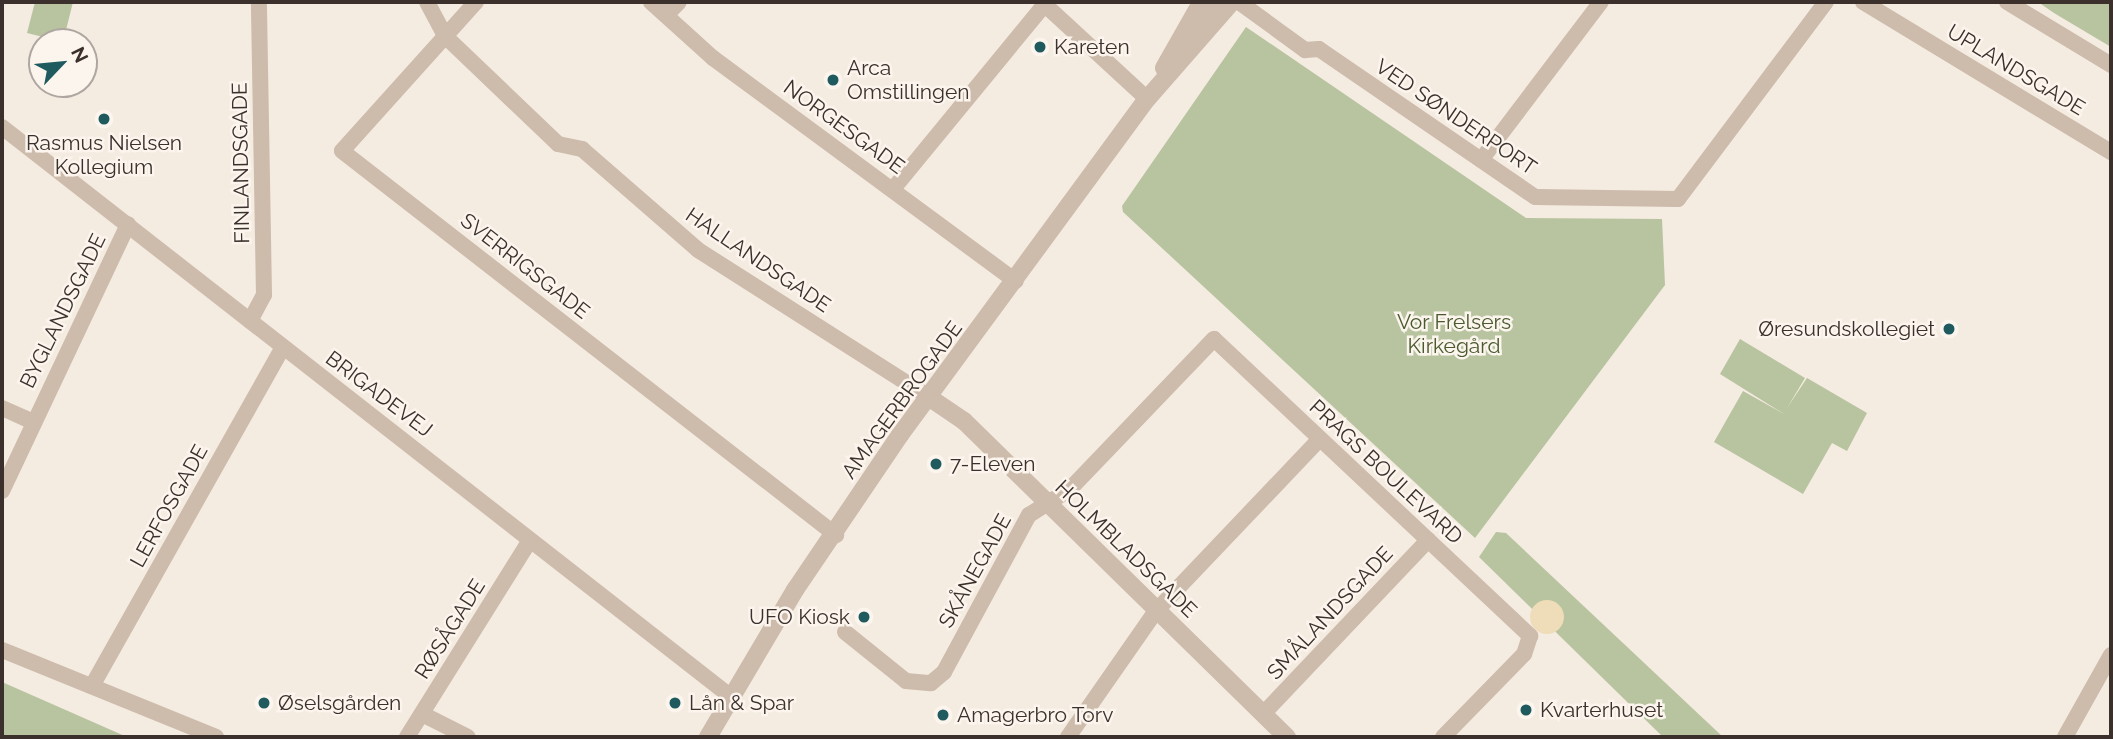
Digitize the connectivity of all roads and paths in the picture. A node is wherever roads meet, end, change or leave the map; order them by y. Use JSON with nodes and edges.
{"nodes":[{"id":1,"x":259,"y":2,"type":"edge"},
{"id":2,"x":427,"y":2,"type":"edge"},
{"id":3,"x":476,"y":2,"type":"edge"},
{"id":4,"x":651,"y":2,"type":"edge"},
{"id":5,"x":678,"y":2,"type":"edge"},
{"id":6,"x":1201,"y":2,"type":"edge"},
{"id":7,"x":1216,"y":2,"type":"edge"},
{"id":8,"x":1232,"y":2,"type":"edge"},
{"id":9,"x":1239,"y":2,"type":"edge"},
{"id":10,"x":1601,"y":2,"type":"edge"},
{"id":11,"x":1826,"y":2,"type":"edge"},
{"id":12,"x":1863,"y":2,"type":"edge"},
{"id":13,"x":2007,"y":2,"type":"edge"},
{"id":14,"x":1044,"y":3,"type":"edge"},
{"id":15,"x":666,"y":15,"type":"junction"},
{"id":16,"x":446,"y":37,"type":"junction"},
{"id":17,"x":2111,"y":65,"type":"edge"},
{"id":18,"x":1147,"y":99,"type":"junction"},
{"id":19,"x":2,"y":127,"type":"edge"},
{"id":20,"x":2111,"y":152,"type":"edge"},
{"id":21,"x":1481,"y":160,"type":"junction"},
{"id":22,"x":893,"y":189,"type":"junction"},
{"id":23,"x":128,"y":225,"type":"junction"},
{"id":24,"x":1016,"y":281,"type":"junction"},
{"id":25,"x":250,"y":321,"type":"junction"},
{"id":26,"x":1214,"y":339,"type":"joint"},
{"id":27,"x":283,"y":348,"type":"junction"},
{"id":28,"x":930,"y":398,"type":"junction"},
{"id":29,"x":2,"y":408,"type":"edge"},
{"id":30,"x":33,"y":422,"type":"junction"},
{"id":31,"x":1319,"y":440,"type":"junction"},
{"id":32,"x":2,"y":491,"type":"edge"},
{"id":33,"x":1048,"y":504,"type":"junction"},
{"id":34,"x":836,"y":535,"type":"junction"},
{"id":35,"x":1428,"y":540,"type":"junction"},
{"id":36,"x":529,"y":542,"type":"junction"},
{"id":37,"x":1156,"y":611,"type":"junction"},
{"id":38,"x":845,"y":632,"type":"dead end"},
{"id":39,"x":2,"y":650,"type":"edge"},
{"id":40,"x":2111,"y":655,"type":"edge"},
{"id":41,"x":92,"y":686,"type":"junction"},
{"id":42,"x":730,"y":696,"type":"junction"},
{"id":43,"x":422,"y":713,"type":"junction"},
{"id":44,"x":1263,"y":714,"type":"junction"},
{"id":45,"x":216,"y":737,"type":"edge"},
{"id":46,"x":407,"y":737,"type":"edge"},
{"id":47,"x":468,"y":737,"type":"edge"},
{"id":48,"x":708,"y":737,"type":"edge"},
{"id":49,"x":1068,"y":737,"type":"edge"},
{"id":50,"x":1287,"y":737,"type":"edge"},
{"id":51,"x":1443,"y":737,"type":"edge"},
{"id":52,"x":2065,"y":737,"type":"edge"}],
"edges":[{"from":1,"to":25,"type":"street","name":"FINLANDSGADE"},
{"from":2,"to":16,"type":"street"},
{"from":3,"to":16,"type":"street"},
{"from":4,"to":15,"type":"street","name":"NORGESGADE"},
{"from":5,"to":15,"type":"street"},
{"from":6,"to":18,"type":"street","name":"AMAGERBROGADE"},
{"from":7,"to":18,"type":"street"},
{"from":8,"to":18,"type":"street","name":"AMAGERBROGADE"},
{"from":9,"to":21,"type":"street","name":"VED SØNDERPORT"},
{"from":10,"to":21,"type":"street"},
{"from":11,"to":21,"type":"street","name":"VED SØNDERPORT"},
{"from":12,"to":20,"type":"street","name":"UPLANDSGADE"},
{"from":13,"to":17,"type":"street"},
{"from":14,"to":18,"type":"street"},
{"from":14,"to":22,"type":"street"},
{"from":15,"to":22,"type":"street","name":"NORGESGADE"},
{"from":16,"to":28,"type":"street","name":"HALLANDSGADE"},
{"from":16,"to":34,"type":"street","name":"SVERRIGSGADE"},
{"from":18,"to":24,"type":"street","name":"AMAGERBROGADE"},
{"from":19,"to":23,"type":"street","name":"BRIGADEVEJ"},
{"from":22,"to":24,"type":"street","name":"NORGESGADE"},
{"from":23,"to":25,"type":"street","name":"BRIGADEVEJ"},
{"from":23,"to":30,"type":"street","name":"BYGLANDSGADE"},
{"from":24,"to":28,"type":"street","name":"AMAGERBROGADE"},
{"from":25,"to":27,"type":"street","name":"BRIGADEVEJ"},
{"from":26,"to":31,"type":"street","name":"PRAGS BOULEVARD"},
{"from":26,"to":33,"type":"street","name":"SKÅNEGADE"},
{"from":27,"to":36,"type":"street","name":"BRIGADEVEJ"},
{"from":27,"to":41,"type":"street","name":"LERFOSGADE"},
{"from":28,"to":33,"type":"street","name":"HOLMBLADSGADE"},
{"from":28,"to":34,"type":"street","name":"AMAGERBROGADE"},
{"from":29,"to":30,"type":"street"},
{"from":30,"to":32,"type":"street","name":"BYGLANDSGADE"},
{"from":31,"to":35,"type":"street","name":"PRAGS BOULEVARD"},
{"from":31,"to":37,"type":"street"},
{"from":33,"to":37,"type":"street","name":"HOLMBLADSGADE"},
{"from":33,"to":38,"type":"street","name":"SKÅNEGADE"},
{"from":34,"to":42,"type":"street","name":"AMAGERBROGADE"},
{"from":35,"to":44,"type":"street","name":"SMÅLANDSGADE"},
{"from":35,"to":51,"type":"street","name":"PRAGS BOULEVARD"},
{"from":36,"to":42,"type":"street","name":"BRIGADEVEJ"},
{"from":36,"to":43,"type":"street","name":"RØSÅGADE"},
{"from":37,"to":44,"type":"street","name":"HOLMBLADSGADE"},
{"from":37,"to":49,"type":"street"},
{"from":39,"to":41,"type":"street"},
{"from":40,"to":52,"type":"street"},
{"from":41,"to":45,"type":"street"},
{"from":42,"to":48,"type":"street","name":"AMAGERBROGADE"},
{"from":43,"to":46,"type":"street","name":"RØSÅGADE"},
{"from":43,"to":47,"type":"street"},
{"from":44,"to":50,"type":"street","name":"HOLMBLADSGADE"}]}
